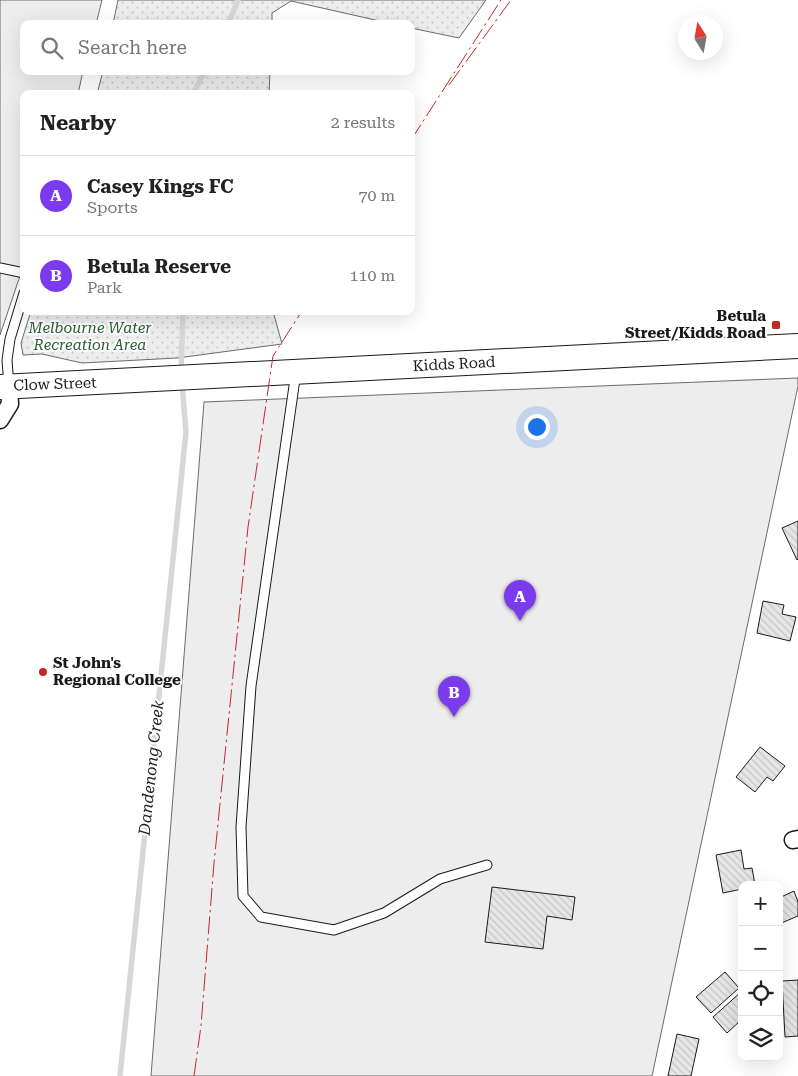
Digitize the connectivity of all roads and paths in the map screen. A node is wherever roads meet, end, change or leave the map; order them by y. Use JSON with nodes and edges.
{"nodes":[{"id":1,"x":0,"y":268,"type":"edge"},
{"id":2,"x":20,"y":272,"type":"edge"},
{"id":3,"x":20,"y":306,"type":"edge"},
{"id":4,"x":798,"y":346,"type":"edge"},
{"id":5,"x":296,"y":372,"type":"junction"},
{"id":6,"x":110,"y":382,"type":"joint"},
{"id":7,"x":5,"y":386,"type":"edge"},
{"id":8,"x":0,"y":420,"type":"edge"},
{"id":9,"x":487,"y":865,"type":"dead end"}],
"edges":[{"from":1,"to":2,"type":"lane"},
{"from":3,"to":7,"type":"lane"},
{"from":4,"to":5,"type":"main road","name":"Kidds Road"},
{"from":5,"to":6,"type":"main road","name":"Kidds Road"},
{"from":5,"to":9,"type":"lane"},
{"from":6,"to":7,"type":"main road","name":"Clow Street"},
{"from":7,"to":8,"type":"street"}]}
